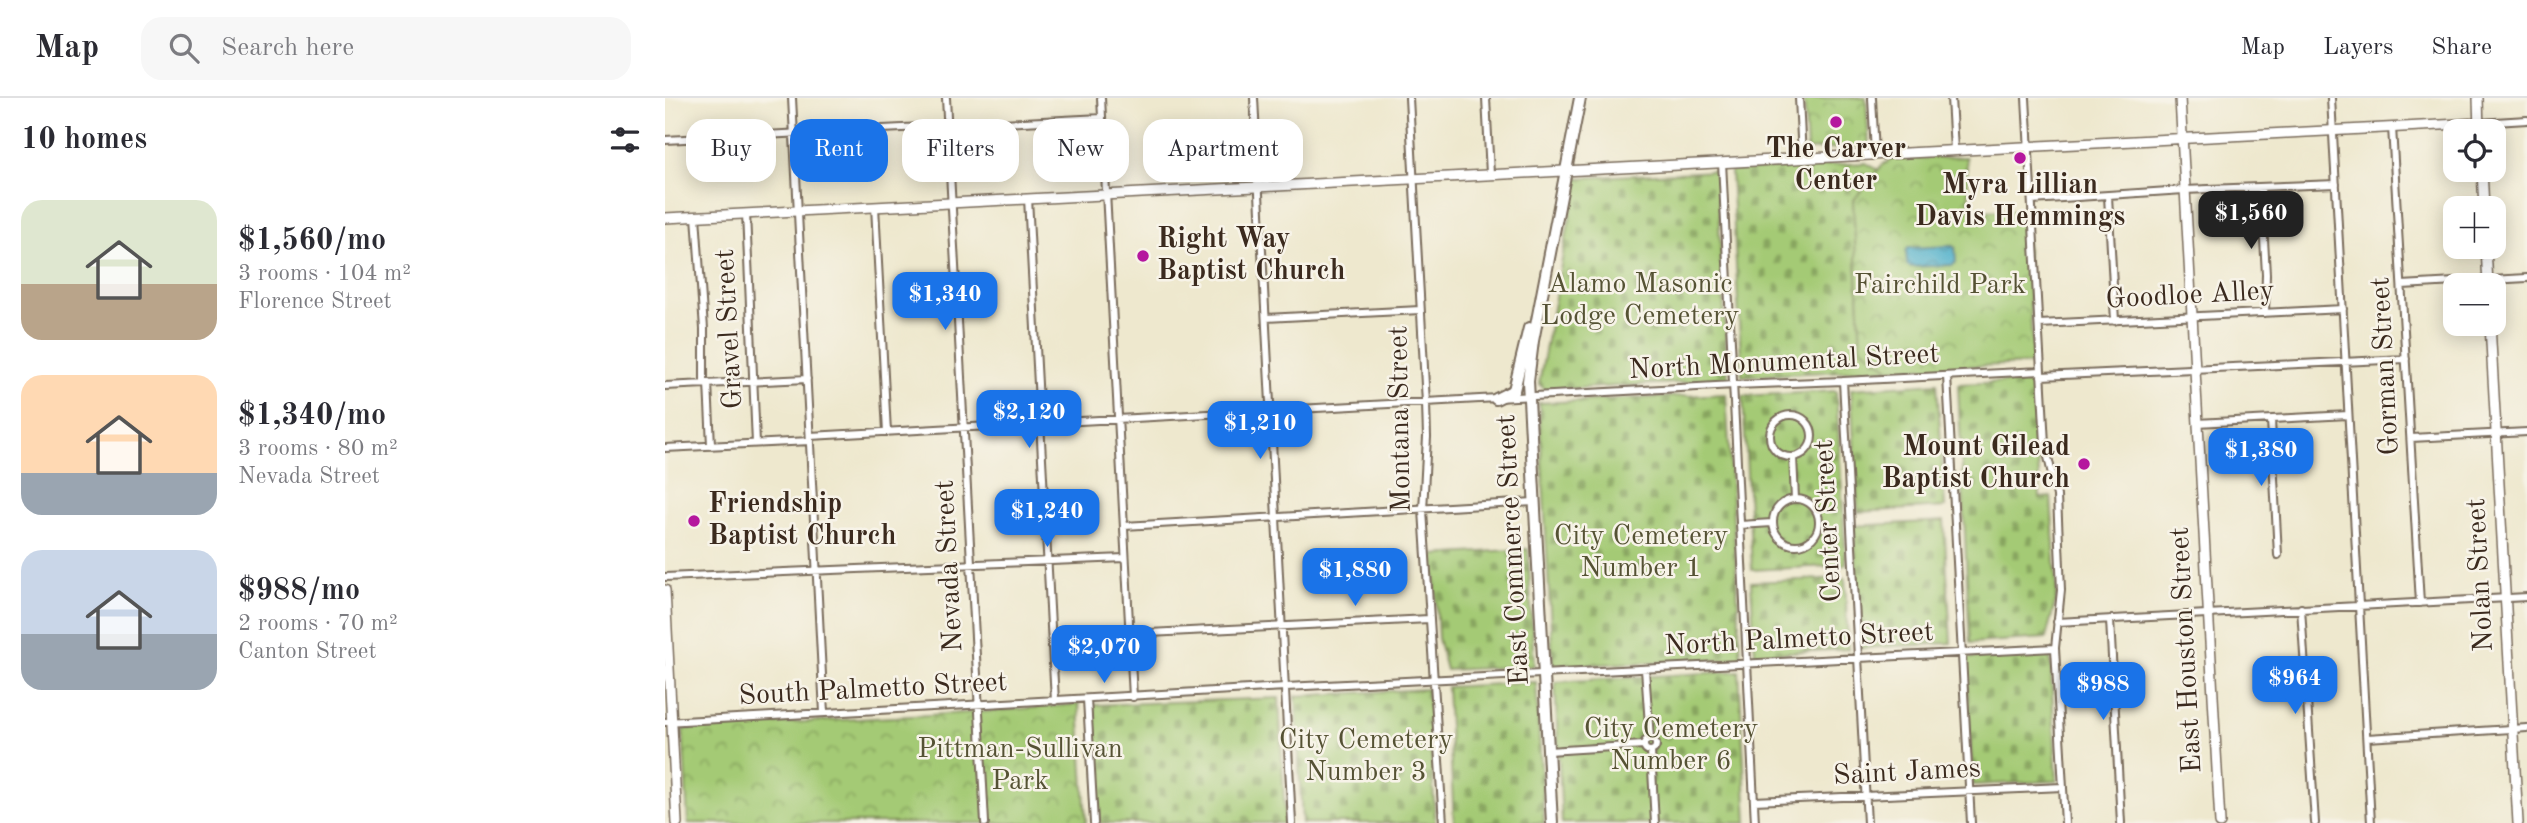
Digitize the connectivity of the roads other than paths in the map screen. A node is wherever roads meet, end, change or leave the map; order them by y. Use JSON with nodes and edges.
{"nodes":[{"id":1,"x":792,"y":98,"type":"edge"},
{"id":2,"x":946,"y":98,"type":"edge"},
{"id":3,"x":1101,"y":98,"type":"edge"},
{"id":4,"x":1254,"y":98,"type":"edge"},
{"id":5,"x":1409,"y":98,"type":"edge"},
{"id":6,"x":1486,"y":98,"type":"edge"},
{"id":7,"x":1580,"y":98,"type":"edge"},
{"id":8,"x":1799,"y":98,"type":"edge"},
{"id":9,"x":1873,"y":98,"type":"edge"},
{"id":10,"x":1951,"y":98,"type":"edge"},
{"id":11,"x":2026,"y":98,"type":"edge"},
{"id":12,"x":2180,"y":98,"type":"edge"},
{"id":13,"x":2331,"y":98,"type":"edge"},
{"id":14,"x":2478,"y":98,"type":"edge"},
{"id":15,"x":1102,"y":118,"type":"junction"},
{"id":16,"x":793,"y":119,"type":"edge"},
{"id":17,"x":947,"y":119,"type":"edge"},
{"id":18,"x":2479,"y":119,"type":"edge"},
{"id":19,"x":2527,"y":120,"type":"edge"},
{"id":20,"x":1019,"y":122,"type":"edge"},
{"id":21,"x":2506,"y":123,"type":"edge"},
{"id":22,"x":2392,"y":127,"type":"junction"},
{"id":23,"x":2443,"y":127,"type":"edge"},
{"id":24,"x":2333,"y":129,"type":"junction"},
{"id":25,"x":790,"y":133,"type":"edge"},
{"id":26,"x":2182,"y":138,"type":"junction"},
{"id":27,"x":665,"y":140,"type":"edge"},
{"id":28,"x":2029,"y":146,"type":"junction"},
{"id":29,"x":1954,"y":150,"type":"junction"},
{"id":30,"x":1875,"y":154,"type":"junction"},
{"id":31,"x":1802,"y":158,"type":"junction"},
{"id":32,"x":1721,"y":162,"type":"junction"},
{"id":33,"x":1566,"y":170,"type":"junction"},
{"id":34,"x":1490,"y":174,"type":"junction"},
{"id":35,"x":1414,"y":178,"type":"junction"},
{"id":36,"x":797,"y":182,"type":"edge"},
{"id":37,"x":950,"y":182,"type":"edge"},
{"id":38,"x":2336,"y":184,"type":"junction"},
{"id":39,"x":1259,"y":186,"type":"junction"},
{"id":40,"x":2261,"y":187,"type":"junction"},
{"id":41,"x":2184,"y":190,"type":"junction"},
{"id":42,"x":1106,"y":194,"type":"junction"},
{"id":43,"x":2108,"y":196,"type":"junction"},
{"id":44,"x":1028,"y":198,"type":"junction"},
{"id":45,"x":2032,"y":200,"type":"junction"},
{"id":46,"x":951,"y":202,"type":"junction"},
{"id":47,"x":876,"y":206,"type":"junction"},
{"id":48,"x":798,"y":211,"type":"junction"},
{"id":49,"x":745,"y":213,"type":"junction"},
{"id":50,"x":696,"y":216,"type":"junction"},
{"id":51,"x":665,"y":218,"type":"edge"},
{"id":52,"x":1546,"y":275,"type":"junction"},
{"id":53,"x":2527,"y":278,"type":"edge"},
{"id":54,"x":2506,"y":281,"type":"edge"},
{"id":55,"x":2443,"y":284,"type":"edge"},
{"id":56,"x":2402,"y":285,"type":"junction"},
{"id":57,"x":2343,"y":309,"type":"junction"},
{"id":58,"x":1420,"y":310,"type":"junction"},
{"id":59,"x":2265,"y":313,"type":"junction"},
{"id":60,"x":2190,"y":317,"type":"junction"},
{"id":61,"x":1266,"y":318,"type":"junction"},
{"id":62,"x":2115,"y":321,"type":"junction"},
{"id":63,"x":2039,"y":324,"type":"junction"},
{"id":64,"x":2491,"y":336,"type":"edge"},
{"id":65,"x":2406,"y":359,"type":"junction"},
{"id":66,"x":2346,"y":362,"type":"junction"},
{"id":67,"x":2194,"y":370,"type":"junction"},
{"id":68,"x":2041,"y":373,"type":"junction"},
{"id":69,"x":1947,"y":376,"type":"junction"},
{"id":70,"x":807,"y":379,"type":"junction"},
{"id":71,"x":754,"y":381,"type":"junction"},
{"id":72,"x":1843,"y":382,"type":"junction"},
{"id":73,"x":706,"y":384,"type":"junction"},
{"id":74,"x":1734,"y":385,"type":"junction"},
{"id":75,"x":665,"y":386,"type":"edge"},
{"id":76,"x":1528,"y":397,"type":"junction"},
{"id":77,"x":1496,"y":399,"type":"junction"},
{"id":78,"x":1426,"y":402,"type":"junction"},
{"id":79,"x":1271,"y":412,"type":"junction"},
{"id":80,"x":2348,"y":415,"type":"junction"},
{"id":81,"x":1118,"y":420,"type":"junction"},
{"id":82,"x":2271,"y":420,"type":"junction"},
{"id":83,"x":2197,"y":423,"type":"junction"},
{"id":84,"x":1041,"y":424,"type":"junction"},
{"id":85,"x":963,"y":428,"type":"junction"},
{"id":86,"x":887,"y":432,"type":"junction"},
{"id":87,"x":2527,"y":432,"type":"edge"},
{"id":88,"x":2496,"y":434,"type":"junction"},
{"id":89,"x":2411,"y":438,"type":"junction"},
{"id":90,"x":810,"y":439,"type":"junction"},
{"id":91,"x":756,"y":443,"type":"junction"},
{"id":92,"x":711,"y":445,"type":"junction"},
{"id":93,"x":665,"y":448,"type":"edge"},
{"id":94,"x":1793,"y":457,"type":"junction"},
{"id":95,"x":1795,"y":499,"type":"junction"},
{"id":96,"x":1535,"y":502,"type":"junction"},
{"id":97,"x":1423,"y":510,"type":"junction"},
{"id":98,"x":1277,"y":519,"type":"junction"},
{"id":99,"x":1772,"y":523,"type":"junction"},
{"id":100,"x":1740,"y":525,"type":"junction"},
{"id":101,"x":1124,"y":526,"type":"junction"},
{"id":102,"x":2278,"y":555,"type":"dead end"},
{"id":103,"x":1125,"y":558,"type":"junction"},
{"id":104,"x":1049,"y":562,"type":"junction"},
{"id":105,"x":970,"y":564,"type":"junction"},
{"id":106,"x":817,"y":569,"type":"junction"},
{"id":107,"x":665,"y":577,"type":"edge"},
{"id":108,"x":665,"y":590,"type":"edge"},
{"id":109,"x":2527,"y":597,"type":"edge"},
{"id":110,"x":2505,"y":598,"type":"junction"},
{"id":111,"x":2420,"y":603,"type":"junction"},
{"id":112,"x":2359,"y":606,"type":"junction"},
{"id":113,"x":2301,"y":608,"type":"junction"},
{"id":114,"x":2208,"y":614,"type":"junction"},
{"id":115,"x":1429,"y":619,"type":"junction"},
{"id":116,"x":2110,"y":620,"type":"junction"},
{"id":117,"x":2057,"y":622,"type":"junction"},
{"id":118,"x":1282,"y":625,"type":"junction"},
{"id":119,"x":1129,"y":634,"type":"junction"},
{"id":120,"x":2055,"y":648,"type":"junction"},
{"id":121,"x":1961,"y":653,"type":"junction"},
{"id":122,"x":1858,"y":659,"type":"junction"},
{"id":123,"x":1747,"y":664,"type":"junction"},
{"id":124,"x":1645,"y":669,"type":"junction"},
{"id":125,"x":1544,"y":674,"type":"junction"},
{"id":126,"x":1436,"y":679,"type":"junction"},
{"id":127,"x":1286,"y":687,"type":"junction"},
{"id":128,"x":1133,"y":697,"type":"junction"},
{"id":129,"x":1087,"y":699,"type":"junction"},
{"id":130,"x":1055,"y":701,"type":"junction"},
{"id":131,"x":978,"y":705,"type":"junction"},
{"id":132,"x":824,"y":713,"type":"junction"},
{"id":133,"x":668,"y":722,"type":"edge"},
{"id":134,"x":2527,"y":728,"type":"edge"},
{"id":135,"x":2512,"y":729,"type":"junction"},
{"id":136,"x":2367,"y":738,"type":"junction"},
{"id":137,"x":1650,"y":739,"type":"junction"},
{"id":138,"x":1644,"y":745,"type":"junction"},
{"id":139,"x":1548,"y":751,"type":"junction"},
{"id":140,"x":1651,"y":752,"type":"junction"},
{"id":141,"x":2063,"y":787,"type":"junction"},
{"id":142,"x":1969,"y":791,"type":"junction"},
{"id":143,"x":1866,"y":796,"type":"junction"},
{"id":144,"x":1753,"y":801,"type":"junction"},
{"id":145,"x":677,"y":823,"type":"edge"},
{"id":146,"x":985,"y":823,"type":"edge"},
{"id":147,"x":1094,"y":823,"type":"edge"},
{"id":148,"x":1292,"y":823,"type":"edge"},
{"id":149,"x":1443,"y":823,"type":"edge"},
{"id":150,"x":1552,"y":823,"type":"edge"},
{"id":151,"x":1655,"y":823,"type":"edge"},
{"id":152,"x":1755,"y":823,"type":"edge"},
{"id":153,"x":1867,"y":823,"type":"edge"},
{"id":154,"x":1971,"y":823,"type":"edge"},
{"id":155,"x":2065,"y":823,"type":"edge"},
{"id":156,"x":2121,"y":823,"type":"edge"},
{"id":157,"x":2220,"y":823,"type":"edge"},
{"id":158,"x":2315,"y":823,"type":"edge"},
{"id":159,"x":2371,"y":823,"type":"edge"},
{"id":160,"x":2518,"y":823,"type":"edge"}],
"edges":[{"from":1,"to":16,"type":"street"},
{"from":2,"to":17,"type":"street","name":"Nevada Street"},
{"from":3,"to":15,"type":"street"},
{"from":4,"to":39,"type":"street"},
{"from":5,"to":35,"type":"street","name":"Montana Street"},
{"from":6,"to":34,"type":"street"},
{"from":7,"to":33,"type":"main road","name":"East Commerce Street"},
{"from":8,"to":31,"type":"street"},
{"from":9,"to":30,"type":"street"},
{"from":10,"to":29,"type":"street"},
{"from":11,"to":28,"type":"street"},
{"from":12,"to":26,"type":"street","name":"East Houston Street"},
{"from":13,"to":24,"type":"street"},
{"from":14,"to":18,"type":"street"},
{"from":15,"to":20,"type":"street"},
{"from":15,"to":42,"type":"street"},
{"from":19,"to":21,"type":"street"},
{"from":22,"to":23,"type":"street"},
{"from":22,"to":24,"type":"street"},
{"from":22,"to":56,"type":"street","name":"Gorman Street"},
{"from":24,"to":26,"type":"street"},
{"from":24,"to":38,"type":"street"},
{"from":25,"to":27,"type":"street"},
{"from":26,"to":28,"type":"street"},
{"from":26,"to":41,"type":"street","name":"East Houston Street"},
{"from":28,"to":29,"type":"street"},
{"from":28,"to":45,"type":"street"},
{"from":29,"to":30,"type":"street"},
{"from":30,"to":31,"type":"street"},
{"from":31,"to":32,"type":"street"},
{"from":32,"to":33,"type":"street"},
{"from":32,"to":74,"type":"street"},
{"from":33,"to":34,"type":"street"},
{"from":33,"to":52,"type":"main road","name":"East Commerce Street"},
{"from":34,"to":35,"type":"street"},
{"from":35,"to":39,"type":"street"},
{"from":35,"to":58,"type":"street","name":"Montana Street"},
{"from":36,"to":48,"type":"street"},
{"from":37,"to":46,"type":"street","name":"Nevada Street"},
{"from":38,"to":40,"type":"street"},
{"from":38,"to":57,"type":"street"},
{"from":39,"to":42,"type":"street"},
{"from":39,"to":61,"type":"street"},
{"from":40,"to":41,"type":"street"},
{"from":40,"to":59,"type":"street"},
{"from":41,"to":43,"type":"street"},
{"from":41,"to":60,"type":"street","name":"East Houston Street"},
{"from":42,"to":44,"type":"street"},
{"from":42,"to":81,"type":"street"},
{"from":43,"to":45,"type":"street"},
{"from":43,"to":62,"type":"street"},
{"from":44,"to":46,"type":"street"},
{"from":44,"to":84,"type":"street"},
{"from":45,"to":63,"type":"street"},
{"from":46,"to":47,"type":"street"},
{"from":46,"to":85,"type":"street","name":"Nevada Street"},
{"from":47,"to":48,"type":"street"},
{"from":47,"to":86,"type":"street"},
{"from":48,"to":49,"type":"street"},
{"from":48,"to":70,"type":"street"},
{"from":49,"to":50,"type":"street"},
{"from":49,"to":71,"type":"street","name":"Gravel Street"},
{"from":50,"to":51,"type":"street"},
{"from":50,"to":73,"type":"street"},
{"from":52,"to":76,"type":"main road","name":"East Commerce Street"},
{"from":52,"to":77,"type":"main road","name":"East Commerce Street"},
{"from":53,"to":54,"type":"street"},
{"from":55,"to":56,"type":"street"},
{"from":56,"to":65,"type":"street","name":"Gorman Street"},
{"from":57,"to":59,"type":"street","name":"Goodloe Alley"},
{"from":57,"to":66,"type":"street"},
{"from":58,"to":61,"type":"street"},
{"from":58,"to":78,"type":"street","name":"Montana Street"},
{"from":59,"to":60,"type":"street","name":"Goodloe Alley"},
{"from":60,"to":62,"type":"street","name":"Goodloe Alley"},
{"from":60,"to":67,"type":"street","name":"East Houston Street"},
{"from":61,"to":79,"type":"street"},
{"from":62,"to":63,"type":"street","name":"Goodloe Alley"},
{"from":63,"to":68,"type":"street"},
{"from":64,"to":88,"type":"street","name":"Nolan Street"},
{"from":65,"to":66,"type":"street","name":"North Monumental Street"},
{"from":65,"to":89,"type":"street","name":"Gorman Street"},
{"from":66,"to":67,"type":"street","name":"North Monumental Street"},
{"from":66,"to":80,"type":"street"},
{"from":67,"to":68,"type":"street","name":"North Monumental Street"},
{"from":67,"to":83,"type":"street","name":"East Houston Street"},
{"from":68,"to":69,"type":"street","name":"North Monumental Street"},
{"from":68,"to":117,"type":"street"},
{"from":69,"to":72,"type":"street","name":"North Monumental Street"},
{"from":69,"to":121,"type":"street"},
{"from":70,"to":71,"type":"street"},
{"from":70,"to":90,"type":"street"},
{"from":71,"to":73,"type":"street"},
{"from":71,"to":91,"type":"street","name":"Gravel Street"},
{"from":72,"to":74,"type":"street","name":"North Monumental Street"},
{"from":72,"to":122,"type":"street","name":"Center Street"},
{"from":73,"to":75,"type":"street"},
{"from":73,"to":92,"type":"street"},
{"from":74,"to":76,"type":"street","name":"North Monumental Street"},
{"from":74,"to":100,"type":"street"},
{"from":76,"to":77,"type":"street","name":"North Monumental Street"},
{"from":76,"to":96,"type":"main road","name":"East Commerce Street"},
{"from":77,"to":78,"type":"street","name":"North Monumental Street"},
{"from":78,"to":79,"type":"street","name":"North Monumental Street"},
{"from":78,"to":97,"type":"street","name":"Montana Street"},
{"from":79,"to":81,"type":"street","name":"North Monumental Street"},
{"from":79,"to":98,"type":"street"},
{"from":80,"to":82,"type":"street"},
{"from":80,"to":112,"type":"street"},
{"from":81,"to":84,"type":"street","name":"North Monumental Street"},
{"from":81,"to":101,"type":"street"},
{"from":82,"to":83,"type":"street"},
{"from":82,"to":102,"type":"street"},
{"from":83,"to":114,"type":"street","name":"East Houston Street"},
{"from":84,"to":85,"type":"street","name":"North Monumental Street"},
{"from":84,"to":104,"type":"street"},
{"from":85,"to":86,"type":"street","name":"North Monumental Street"},
{"from":85,"to":105,"type":"street","name":"Nevada Street"},
{"from":86,"to":90,"type":"street","name":"North Monumental Street"},
{"from":87,"to":88,"type":"street"},
{"from":88,"to":89,"type":"street"},
{"from":88,"to":110,"type":"street","name":"Nolan Street"},
{"from":89,"to":111,"type":"street","name":"Gorman Street"},
{"from":90,"to":91,"type":"street","name":"North Monumental Street"},
{"from":90,"to":106,"type":"street"},
{"from":91,"to":92,"type":"street","name":"North Monumental Street"},
{"from":92,"to":93,"type":"street","name":"North Monumental Street"},
{"from":94,"to":94,"type":"street"},
{"from":94,"to":95,"type":"street"},
{"from":95,"to":99,"type":"street"},
{"from":95,"to":99,"type":"street"},
{"from":96,"to":97,"type":"street"},
{"from":96,"to":125,"type":"main road","name":"East Commerce Street"},
{"from":97,"to":98,"type":"street"},
{"from":97,"to":115,"type":"street","name":"Montana Street"},
{"from":98,"to":101,"type":"street"},
{"from":98,"to":118,"type":"street"},
{"from":99,"to":100,"type":"street"},
{"from":100,"to":123,"type":"street"},
{"from":101,"to":103,"type":"street"},
{"from":103,"to":104,"type":"street"},
{"from":103,"to":119,"type":"street"},
{"from":104,"to":105,"type":"street"},
{"from":104,"to":130,"type":"street"},
{"from":105,"to":106,"type":"street"},
{"from":105,"to":131,"type":"street","name":"Nevada Street"},
{"from":106,"to":107,"type":"street"},
{"from":106,"to":132,"type":"street"},
{"from":108,"to":133,"type":"street"},
{"from":109,"to":110,"type":"street"},
{"from":110,"to":111,"type":"street"},
{"from":110,"to":135,"type":"street","name":"Nolan Street"},
{"from":111,"to":112,"type":"street"},
{"from":112,"to":113,"type":"street"},
{"from":112,"to":136,"type":"street"},
{"from":113,"to":114,"type":"street"},
{"from":113,"to":158,"type":"street"},
{"from":114,"to":116,"type":"street"},
{"from":114,"to":157,"type":"street","name":"East Houston Street"},
{"from":115,"to":118,"type":"street"},
{"from":115,"to":126,"type":"street","name":"Montana Street"},
{"from":116,"to":117,"type":"street"},
{"from":116,"to":156,"type":"street"},
{"from":117,"to":120,"type":"street"},
{"from":118,"to":119,"type":"street"},
{"from":118,"to":127,"type":"street"},
{"from":119,"to":128,"type":"street"},
{"from":120,"to":121,"type":"street","name":"North Palmetto Street"},
{"from":120,"to":141,"type":"street"},
{"from":121,"to":122,"type":"street","name":"North Palmetto Street"},
{"from":121,"to":142,"type":"street"},
{"from":122,"to":123,"type":"street","name":"North Palmetto Street"},
{"from":122,"to":143,"type":"street","name":"Center Street"},
{"from":123,"to":124,"type":"street","name":"North Palmetto Street"},
{"from":123,"to":144,"type":"street"},
{"from":124,"to":125,"type":"street","name":"North Palmetto Street"},
{"from":124,"to":137,"type":"street"},
{"from":125,"to":126,"type":"street","name":"South Palmetto Street"},
{"from":125,"to":139,"type":"main road","name":"East Commerce Street"},
{"from":126,"to":127,"type":"street","name":"South Palmetto Street"},
{"from":126,"to":149,"type":"street","name":"Montana Street"},
{"from":127,"to":128,"type":"street","name":"South Palmetto Street"},
{"from":127,"to":148,"type":"street"},
{"from":128,"to":129,"type":"street","name":"South Palmetto Street"},
{"from":129,"to":130,"type":"street","name":"South Palmetto Street"},
{"from":129,"to":147,"type":"street"},
{"from":130,"to":131,"type":"street","name":"South Palmetto Street"},
{"from":131,"to":132,"type":"street","name":"South Palmetto Street"},
{"from":131,"to":146,"type":"street","name":"Nevada Street"},
{"from":132,"to":133,"type":"street","name":"South Palmetto Street"},
{"from":133,"to":145,"type":"street"},
{"from":134,"to":135,"type":"street"},
{"from":135,"to":136,"type":"street"},
{"from":135,"to":160,"type":"street","name":"Nolan Street"},
{"from":136,"to":159,"type":"street"},
{"from":137,"to":138,"type":"street"},
{"from":137,"to":140,"type":"street"},
{"from":138,"to":139,"type":"street"},
{"from":138,"to":140,"type":"street"},
{"from":139,"to":150,"type":"main road","name":"East Commerce Street"},
{"from":140,"to":151,"type":"street"},
{"from":141,"to":142,"type":"street","name":"Saint James"},
{"from":141,"to":155,"type":"street"},
{"from":142,"to":143,"type":"street","name":"Saint James"},
{"from":142,"to":154,"type":"street"},
{"from":143,"to":144,"type":"street","name":"Saint James"},
{"from":143,"to":153,"type":"street","name":"Center Street"},
{"from":144,"to":152,"type":"street"}]}
